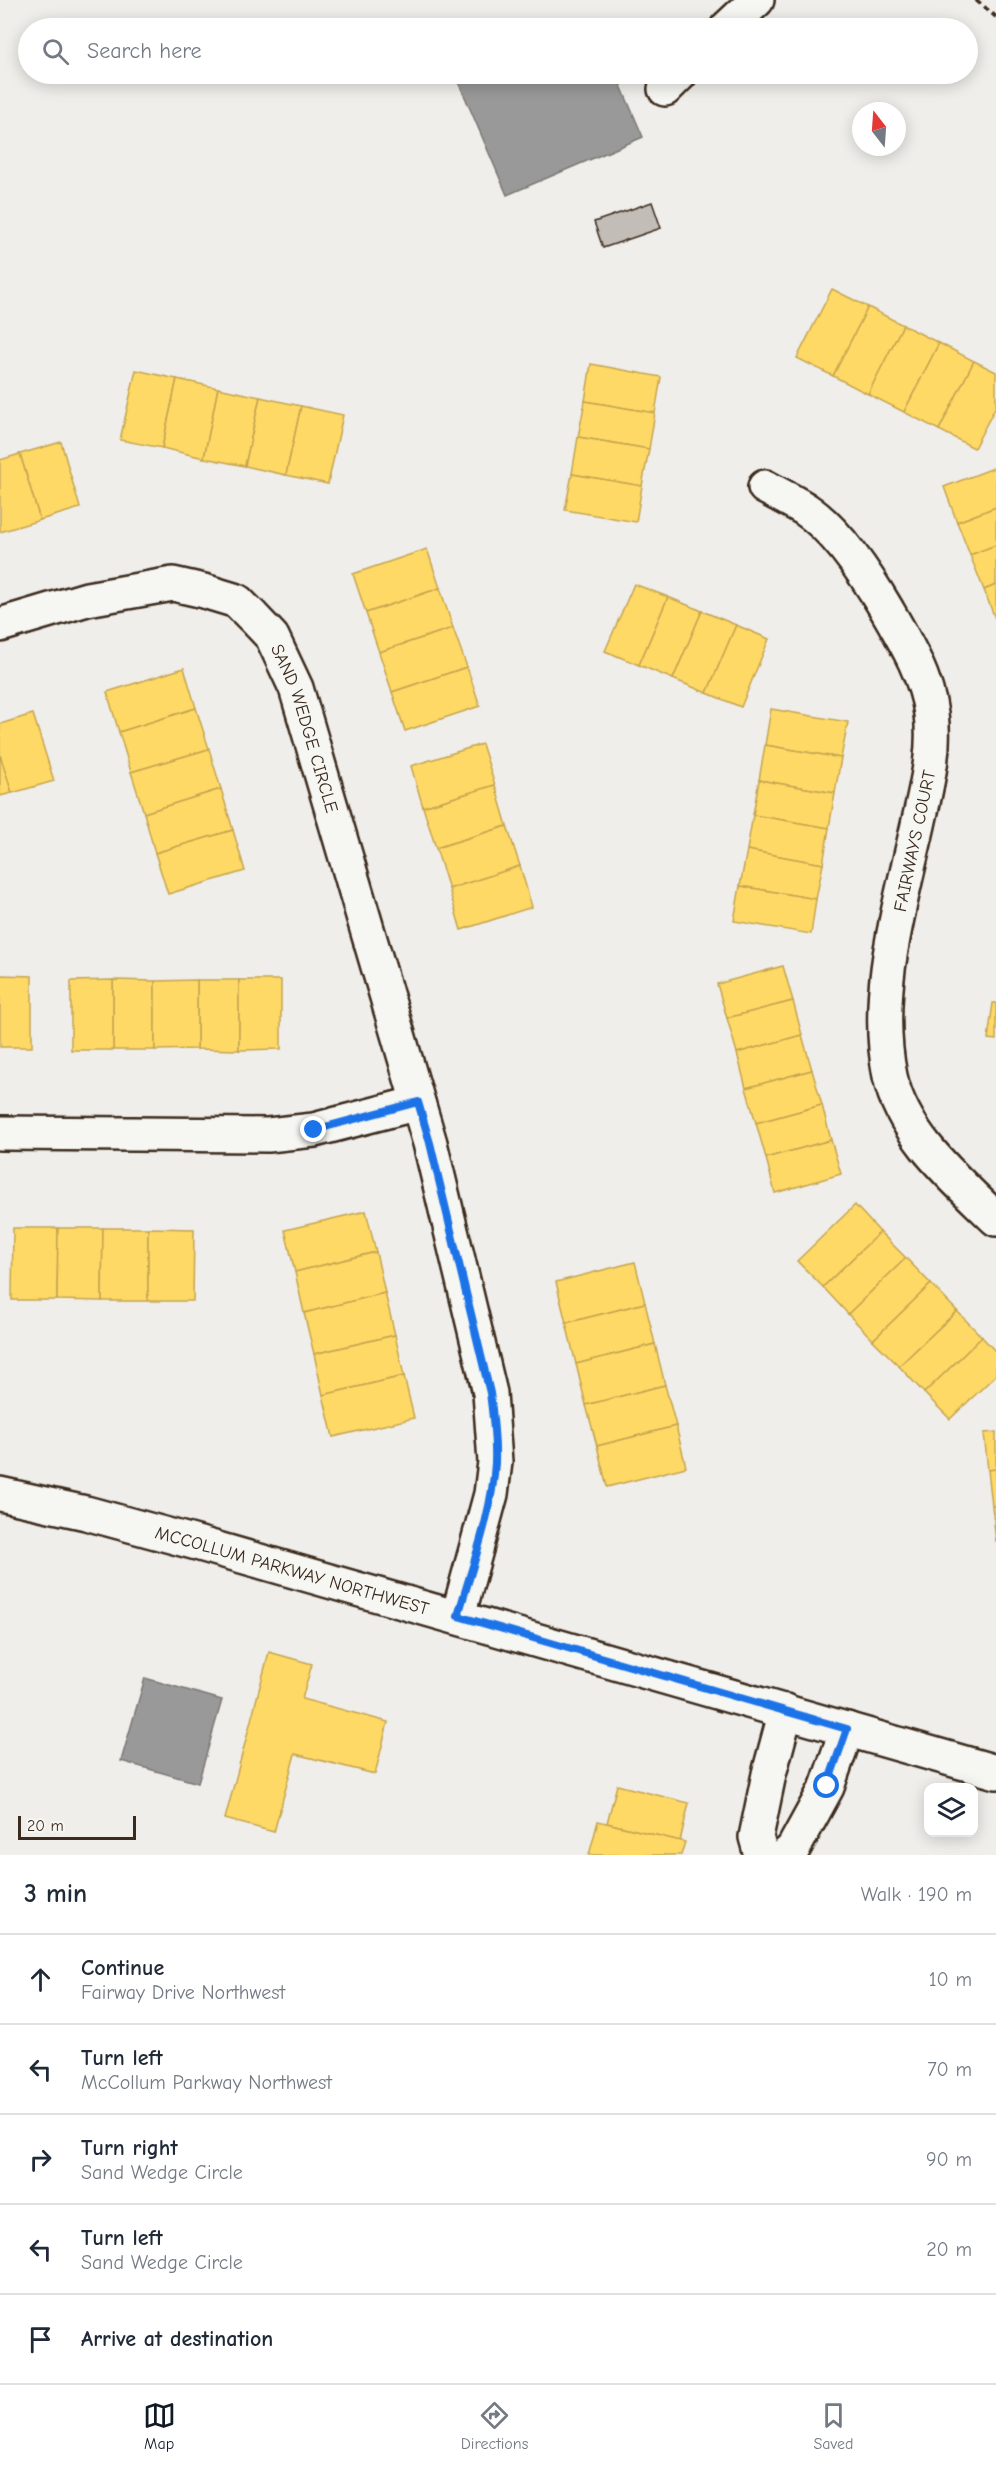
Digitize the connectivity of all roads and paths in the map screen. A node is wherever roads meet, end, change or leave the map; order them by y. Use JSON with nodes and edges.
{"nodes":[{"id":1,"x":757,"y":0,"type":"edge"},
{"id":2,"x":976,"y":0,"type":"edge"},
{"id":3,"x":996,"y":17,"type":"edge"},
{"id":4,"x":738,"y":18,"type":"edge"},
{"id":5,"x":765,"y":487,"type":"dead end"},
{"id":6,"x":0,"y":626,"type":"edge"},
{"id":7,"x":418,"y":1102,"type":"junction"},
{"id":8,"x":0,"y":1133,"type":"edge"},
{"id":9,"x":996,"y":1219,"type":"edge"},
{"id":10,"x":0,"y":1494,"type":"edge"},
{"id":11,"x":458,"y":1616,"type":"junction"},
{"id":12,"x":786,"y":1711,"type":"junction"},
{"id":13,"x":847,"y":1729,"type":"junction"},
{"id":14,"x":996,"y":1772,"type":"edge"},
{"id":15,"x":761,"y":1855,"type":"edge"},
{"id":16,"x":786,"y":1855,"type":"edge"}],
"edges":[{"from":1,"to":4,"type":"street"},
{"from":2,"to":3,"type":"path"},
{"from":5,"to":9,"type":"street","name":"FAIRWAYS COURT"},
{"from":6,"to":7,"type":"street","name":"SAND WEDGE CIRCLE"},
{"from":7,"to":8,"type":"street"},
{"from":7,"to":11,"type":"street","name":"SAND WEDGE CIRCLE"},
{"from":10,"to":11,"type":"street","name":"MCCOLLUM PARKWAY NORTHWEST"},
{"from":11,"to":12,"type":"street","name":"MCCOLLUM PARKWAY NORTHWEST"},
{"from":12,"to":13,"type":"street","name":"MCCOLLUM PARKWAY NORTHWEST"},
{"from":12,"to":15,"type":"street"},
{"from":13,"to":14,"type":"street","name":"MCCOLLUM PARKWAY NORTHWEST"},
{"from":13,"to":16,"type":"street"}]}
